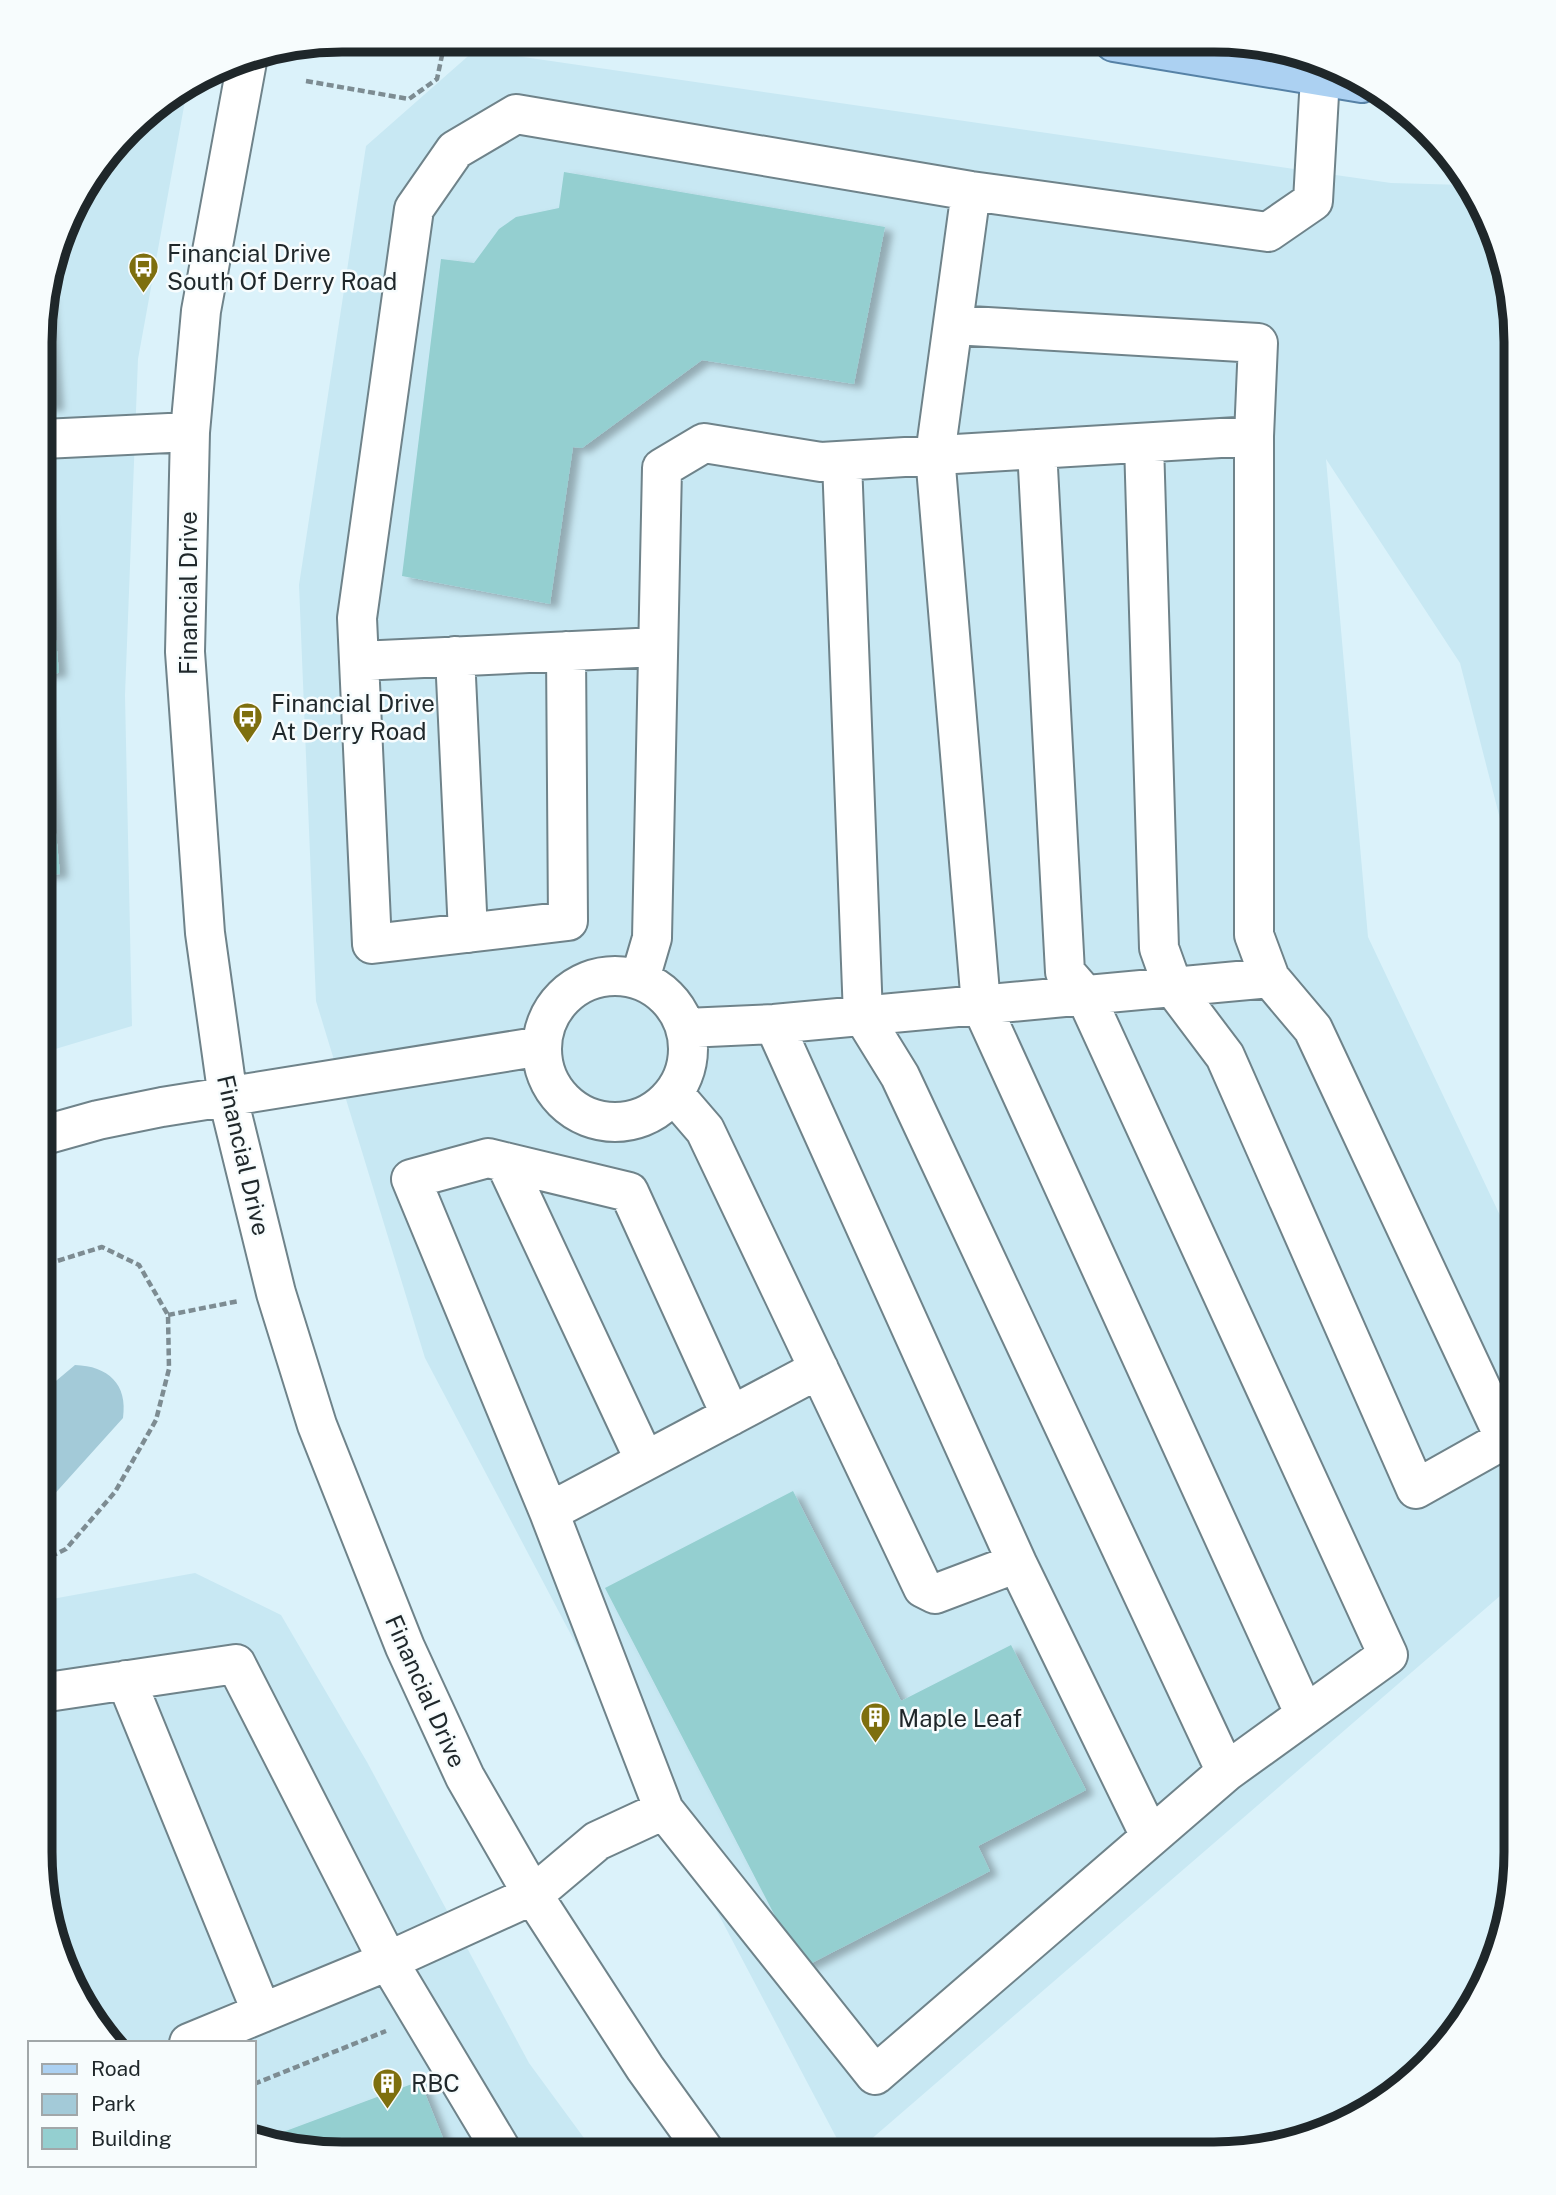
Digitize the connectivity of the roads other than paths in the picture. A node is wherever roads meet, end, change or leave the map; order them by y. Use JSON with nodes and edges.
{"nodes":[{"id":1,"x":1169,"y":52,"type":"edge"},
{"id":2,"x":246,"y":69,"type":"edge"},
{"id":3,"x":1320,"y":77,"type":"junction"},
{"id":4,"x":1334,"y":79,"type":"edge"},
{"id":5,"x":971,"y":191,"type":"junction"},
{"id":6,"x":953,"y":326,"type":"junction"},
{"id":7,"x":190,"y":432,"type":"junction"},
{"id":8,"x":1254,"y":436,"type":"junction"},
{"id":9,"x":52,"y":439,"type":"edge"},
{"id":10,"x":1144,"y":443,"type":"junction"},
{"id":11,"x":1037,"y":449,"type":"junction"},
{"id":12,"x":935,"y":455,"type":"junction"},
{"id":13,"x":842,"y":461,"type":"junction"},
{"id":14,"x":658,"y":647,"type":"junction"},
{"id":15,"x":566,"y":651,"type":"junction"},
{"id":16,"x":455,"y":656,"type":"junction"},
{"id":17,"x":359,"y":661,"type":"junction"},
{"id":18,"x":468,"y":933,"type":"junction"},
{"id":19,"x":1270,"y":978,"type":"junction"},
{"id":20,"x":640,"y":979,"type":"junction"},
{"id":21,"x":1173,"y":987,"type":"junction"},
{"id":22,"x":1085,"y":995,"type":"junction"},
{"id":23,"x":981,"y":1005,"type":"junction"},
{"id":24,"x":863,"y":1016,"type":"junction"},
{"id":25,"x":774,"y":1024,"type":"junction"},
{"id":26,"x":686,"y":1028,"type":"junction"},
{"id":27,"x":542,"y":1046,"type":"junction"},
{"id":28,"x":674,"y":1094,"type":"junction"},
{"id":29,"x":228,"y":1098,"type":"junction"},
{"id":30,"x":52,"y":1133,"type":"edge"},
{"id":31,"x":505,"y":1162,"type":"junction"},
{"id":32,"x":819,"y":1370,"type":"junction"},
{"id":33,"x":731,"y":1416,"type":"junction"},
{"id":34,"x":1504,"y":1438,"type":"edge"},
{"id":35,"x":1504,"y":1441,"type":"edge"},
{"id":36,"x":645,"y":1461,"type":"junction"},
{"id":37,"x":549,"y":1512,"type":"junction"},
{"id":38,"x":1017,"y":1563,"type":"junction"},
{"id":39,"x":126,"y":1680,"type":"junction"},
{"id":40,"x":52,"y":1691,"type":"edge"},
{"id":41,"x":1305,"y":1715,"type":"junction"},
{"id":42,"x":1226,"y":1772,"type":"junction"},
{"id":43,"x":664,"y":1810,"type":"junction"},
{"id":44,"x":1150,"y":1836,"type":"junction"},
{"id":45,"x":533,"y":1895,"type":"junction"},
{"id":46,"x":388,"y":1961,"type":"junction"},
{"id":47,"x":262,"y":2013,"type":"junction"},
{"id":48,"x":195,"y":2041,"type":"edge"},
{"id":49,"x":496,"y":2142,"type":"edge"},
{"id":50,"x":698,"y":2142,"type":"edge"}],
"edges":[{"from":1,"to":3,"type":"main road"},
{"from":2,"to":7,"type":"street","name":"Financial Drive"},
{"from":3,"to":4,"type":"main road"},
{"from":3,"to":5,"type":"street"},
{"from":5,"to":6,"type":"street"},
{"from":5,"to":17,"type":"street"},
{"from":6,"to":8,"type":"street"},
{"from":6,"to":12,"type":"street"},
{"from":7,"to":9,"type":"street"},
{"from":7,"to":29,"type":"street","name":"Financial Drive"},
{"from":8,"to":10,"type":"street"},
{"from":8,"to":19,"type":"street"},
{"from":10,"to":11,"type":"street"},
{"from":10,"to":21,"type":"street"},
{"from":11,"to":12,"type":"street"},
{"from":11,"to":22,"type":"street"},
{"from":12,"to":13,"type":"street"},
{"from":12,"to":23,"type":"street"},
{"from":13,"to":14,"type":"street"},
{"from":13,"to":24,"type":"street"},
{"from":14,"to":15,"type":"street"},
{"from":14,"to":20,"type":"street"},
{"from":15,"to":16,"type":"street"},
{"from":15,"to":18,"type":"street"},
{"from":16,"to":17,"type":"street"},
{"from":16,"to":18,"type":"street"},
{"from":17,"to":18,"type":"street"},
{"from":19,"to":21,"type":"street"},
{"from":19,"to":34,"type":"street"},
{"from":20,"to":26,"type":"street"},
{"from":20,"to":27,"type":"street"},
{"from":21,"to":22,"type":"street"},
{"from":21,"to":35,"type":"street"},
{"from":22,"to":23,"type":"street"},
{"from":22,"to":41,"type":"street"},
{"from":23,"to":24,"type":"street"},
{"from":23,"to":41,"type":"street"},
{"from":24,"to":25,"type":"street"},
{"from":24,"to":42,"type":"street"},
{"from":25,"to":26,"type":"street"},
{"from":25,"to":38,"type":"street"},
{"from":26,"to":28,"type":"street"},
{"from":27,"to":28,"type":"street"},
{"from":27,"to":29,"type":"street"},
{"from":28,"to":32,"type":"street"},
{"from":29,"to":30,"type":"street"},
{"from":29,"to":45,"type":"street","name":"Financial Drive"},
{"from":31,"to":33,"type":"street"},
{"from":31,"to":36,"type":"street"},
{"from":31,"to":37,"type":"street"},
{"from":32,"to":33,"type":"street"},
{"from":32,"to":38,"type":"street"},
{"from":33,"to":36,"type":"street"},
{"from":36,"to":37,"type":"street"},
{"from":37,"to":43,"type":"street"},
{"from":38,"to":44,"type":"street"},
{"from":39,"to":40,"type":"street"},
{"from":39,"to":46,"type":"street"},
{"from":39,"to":47,"type":"street"},
{"from":41,"to":42,"type":"street"},
{"from":42,"to":44,"type":"street"},
{"from":43,"to":44,"type":"street"},
{"from":43,"to":45,"type":"street"},
{"from":45,"to":46,"type":"street"},
{"from":45,"to":50,"type":"street","name":"Financial Drive"},
{"from":46,"to":47,"type":"street"},
{"from":46,"to":49,"type":"street"},
{"from":47,"to":48,"type":"street"}]}
